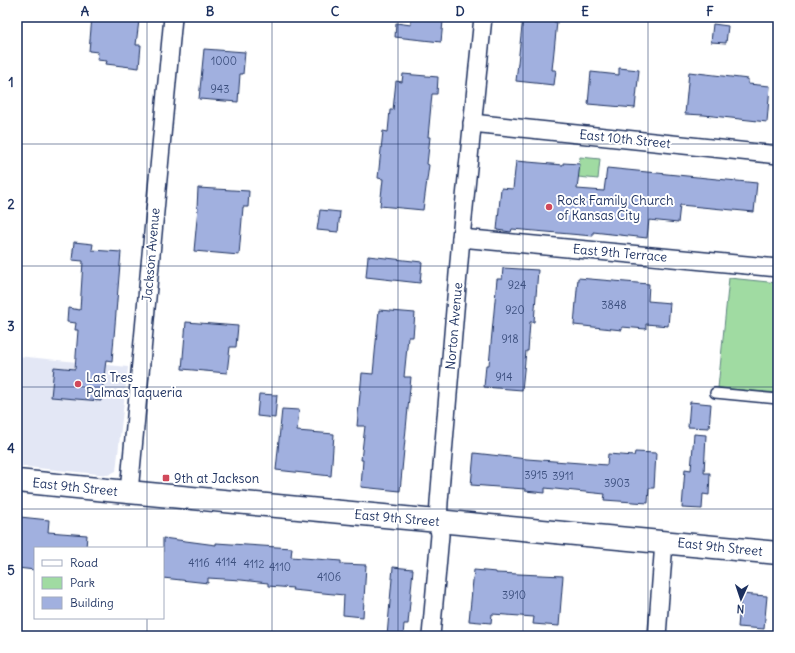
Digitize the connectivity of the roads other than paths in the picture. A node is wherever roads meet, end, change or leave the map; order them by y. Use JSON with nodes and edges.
{"nodes":[{"id":1,"x":173,"y":17,"type":"edge"},
{"id":2,"x":483,"y":17,"type":"edge"},
{"id":3,"x":472,"y":123,"type":"junction"},
{"id":4,"x":778,"y":155,"type":"edge"},
{"id":5,"x":461,"y":238,"type":"junction"},
{"id":6,"x":778,"y":268,"type":"edge"},
{"id":7,"x":715,"y":393,"type":"dead end"},
{"id":8,"x":778,"y":399,"type":"edge"},
{"id":9,"x":17,"y":481,"type":"edge"},
{"id":10,"x":129,"y":492,"type":"junction"},
{"id":11,"x":438,"y":522,"type":"junction"},
{"id":12,"x":664,"y":542,"type":"junction"},
{"id":13,"x":778,"y":553,"type":"edge"},
{"id":14,"x":431,"y":636,"type":"edge"},
{"id":15,"x":656,"y":636,"type":"edge"}],
"edges":[{"from":1,"to":10,"type":"street","name":"Jackson Avenue"},
{"from":2,"to":3,"type":"street","name":"Norton Avenue"},
{"from":3,"to":4,"type":"street","name":"East 10th Street"},
{"from":3,"to":5,"type":"street","name":"Norton Avenue"},
{"from":5,"to":6,"type":"street","name":"East 9th Terrace"},
{"from":5,"to":11,"type":"street","name":"Norton Avenue"},
{"from":7,"to":8,"type":"lane"},
{"from":9,"to":10,"type":"main road","name":"East 9th Street"},
{"from":10,"to":11,"type":"main road","name":"East 9th Street"},
{"from":11,"to":12,"type":"main road","name":"East 9th Street"},
{"from":11,"to":14,"type":"street","name":"Norton Avenue"},
{"from":12,"to":13,"type":"main road","name":"East 9th Street"},
{"from":12,"to":15,"type":"street"}]}
